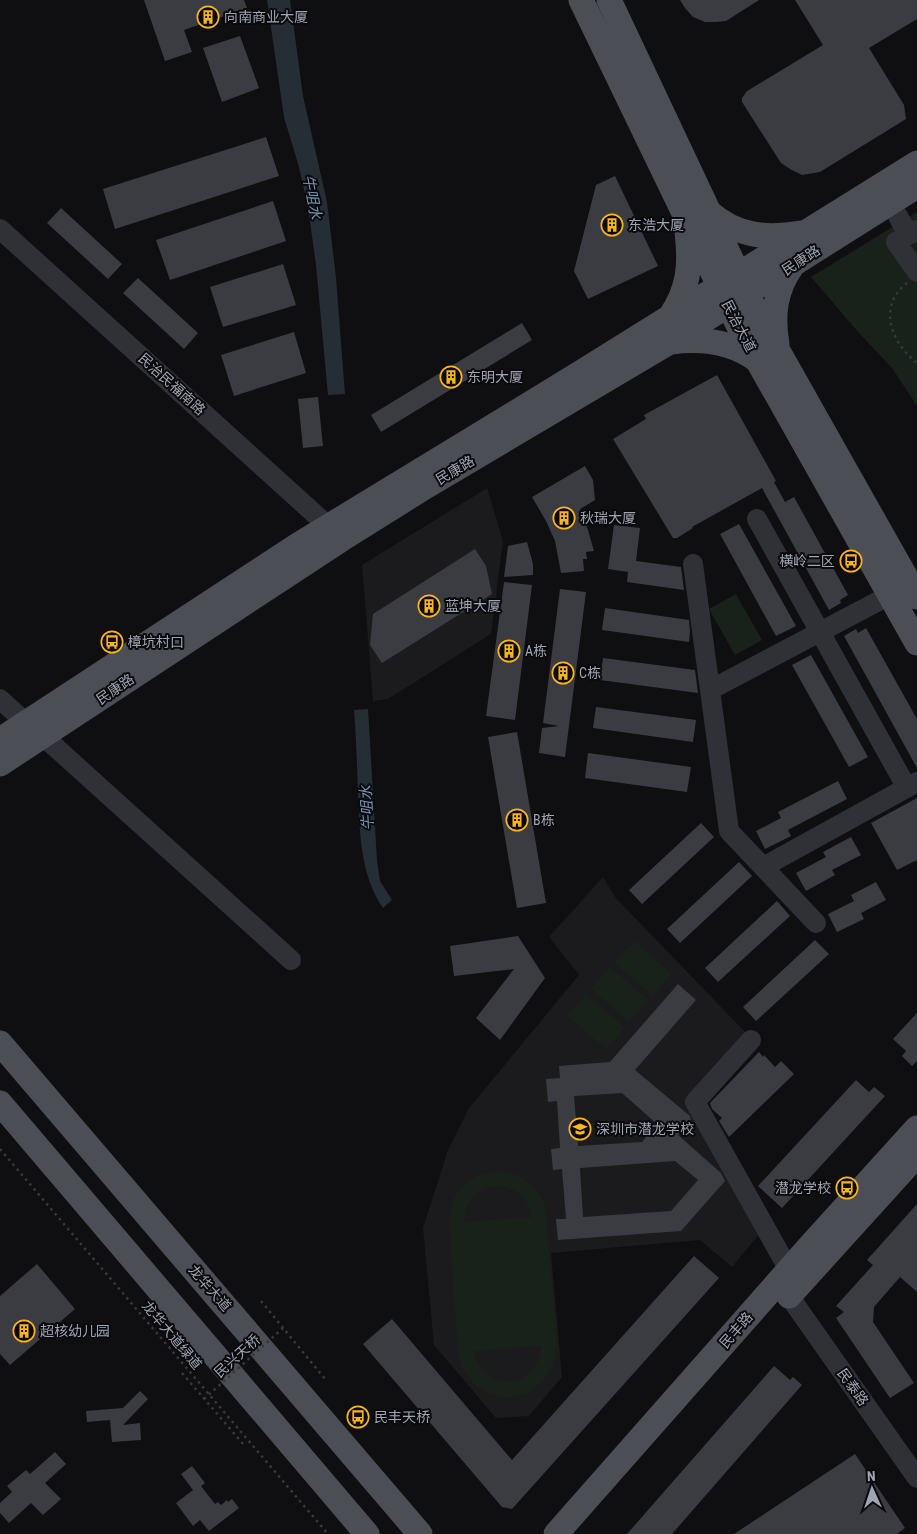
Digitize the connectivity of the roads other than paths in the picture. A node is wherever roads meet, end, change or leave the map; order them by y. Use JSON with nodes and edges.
{"nodes":[{"id":1,"x":580,"y":0,"type":"edge"},
{"id":2,"x":609,"y":0,"type":"edge"},
{"id":3,"x":917,"y":163,"type":"edge"},
{"id":4,"x":902,"y":194,"type":"edge"},
{"id":5,"x":682,"y":212,"type":"junction"},
{"id":6,"x":709,"y":212,"type":"junction"},
{"id":7,"x":0,"y":230,"type":"edge"},
{"id":8,"x":806,"y":232,"type":"junction"},
{"id":9,"x":912,"y":233,"type":"edge"},
{"id":10,"x":792,"y":265,"type":"junction"},
{"id":11,"x":915,"y":275,"type":"edge"},
{"id":12,"x":733,"y":291,"type":"junction"},
{"id":13,"x":669,"y":318,"type":"junction"},
{"id":14,"x":668,"y":343,"type":"junction"},
{"id":15,"x":768,"y":357,"type":"junction"},
{"id":16,"x":757,"y":519,"type":"dead end"},
{"id":17,"x":335,"y":532,"type":"junction"},
{"id":18,"x":693,"y":564,"type":"dead end"},
{"id":19,"x":890,"y":595,"type":"junction"},
{"id":20,"x":917,"y":597,"type":"edge"},
{"id":21,"x":820,"y":632,"type":"junction"},
{"id":22,"x":917,"y":643,"type":"edge"},
{"id":23,"x":710,"y":690,"type":"junction"},
{"id":24,"x":0,"y":699,"type":"edge"},
{"id":25,"x":35,"y":730,"type":"junction"},
{"id":26,"x":0,"y":740,"type":"edge"},
{"id":27,"x":0,"y":764,"type":"edge"},
{"id":28,"x":912,"y":785,"type":"edge"},
{"id":29,"x":763,"y":867,"type":"junction"},
{"id":30,"x":816,"y":924,"type":"dead end"},
{"id":31,"x":291,"y":960,"type":"dead end"},
{"id":32,"x":751,"y":1040,"type":"dead end"},
{"id":33,"x":0,"y":1043,"type":"edge"},
{"id":34,"x":0,"y":1104,"type":"edge"},
{"id":35,"x":917,"y":1128,"type":"edge"},
{"id":36,"x":917,"y":1155,"type":"edge"},
{"id":37,"x":789,"y":1270,"type":"junction"},
{"id":38,"x":789,"y":1296,"type":"junction"},
{"id":39,"x":917,"y":1478,"type":"edge"},
{"id":40,"x":367,"y":1534,"type":"edge"},
{"id":41,"x":420,"y":1534,"type":"edge"},
{"id":42,"x":556,"y":1534,"type":"edge"},
{"id":43,"x":572,"y":1534,"type":"edge"}],
"edges":[{"from":1,"to":5,"type":"main road","name":"民治大道"},
{"from":2,"to":6,"type":"main road","name":"民治大道"},
{"from":3,"to":4,"type":"main road","name":"民康路"},
{"from":4,"to":8,"type":"main road","name":"民康路"},
{"from":4,"to":9,"type":"street"},
{"from":4,"to":10,"type":"main road","name":"民康路"},
{"from":5,"to":12,"type":"main road","name":"民治大道"},
{"from":5,"to":13,"type":"main road"},
{"from":6,"to":8,"type":"main road"},
{"from":6,"to":12,"type":"main road","name":"民治大道"},
{"from":7,"to":17,"type":"street","name":"民治民福南路"},
{"from":8,"to":12,"type":"main road","name":"民康路"},
{"from":9,"to":11,"type":"street"},
{"from":10,"to":12,"type":"main road","name":"民康路"},
{"from":10,"to":15,"type":"main road"},
{"from":12,"to":13,"type":"main road","name":"民康路"},
{"from":12,"to":14,"type":"main road","name":"民康路"},
{"from":12,"to":15,"type":"main road","name":"民治大道"},
{"from":13,"to":17,"type":"main road","name":"民康路"},
{"from":14,"to":15,"type":"main road"},
{"from":14,"to":17,"type":"main road","name":"民康路"},
{"from":15,"to":19,"type":"main road","name":"民治大道"},
{"from":15,"to":20,"type":"main road","name":"民治大道"},
{"from":16,"to":21,"type":"street"},
{"from":17,"to":25,"type":"main road","name":"民康路"},
{"from":18,"to":23,"type":"street"},
{"from":19,"to":21,"type":"street"},
{"from":19,"to":22,"type":"main road","name":"民治大道"},
{"from":21,"to":23,"type":"street"},
{"from":21,"to":28,"type":"street"},
{"from":23,"to":29,"type":"street"},
{"from":24,"to":25,"type":"street"},
{"from":25,"to":26,"type":"main road","name":"民康路"},
{"from":25,"to":27,"type":"main road","name":"民康路"},
{"from":25,"to":31,"type":"street"},
{"from":28,"to":29,"type":"street"},
{"from":29,"to":30,"type":"street"},
{"from":32,"to":37,"type":"street"},
{"from":33,"to":41,"type":"main road","name":"龙华大道"},
{"from":34,"to":40,"type":"main road"},
{"from":35,"to":37,"type":"main road","name":"民丰路"},
{"from":36,"to":38,"type":"main road","name":"民丰路"},
{"from":37,"to":42,"type":"main road","name":"民丰路"},
{"from":38,"to":39,"type":"street","name":"民泰路"},
{"from":38,"to":43,"type":"main road","name":"民丰路"}]}
